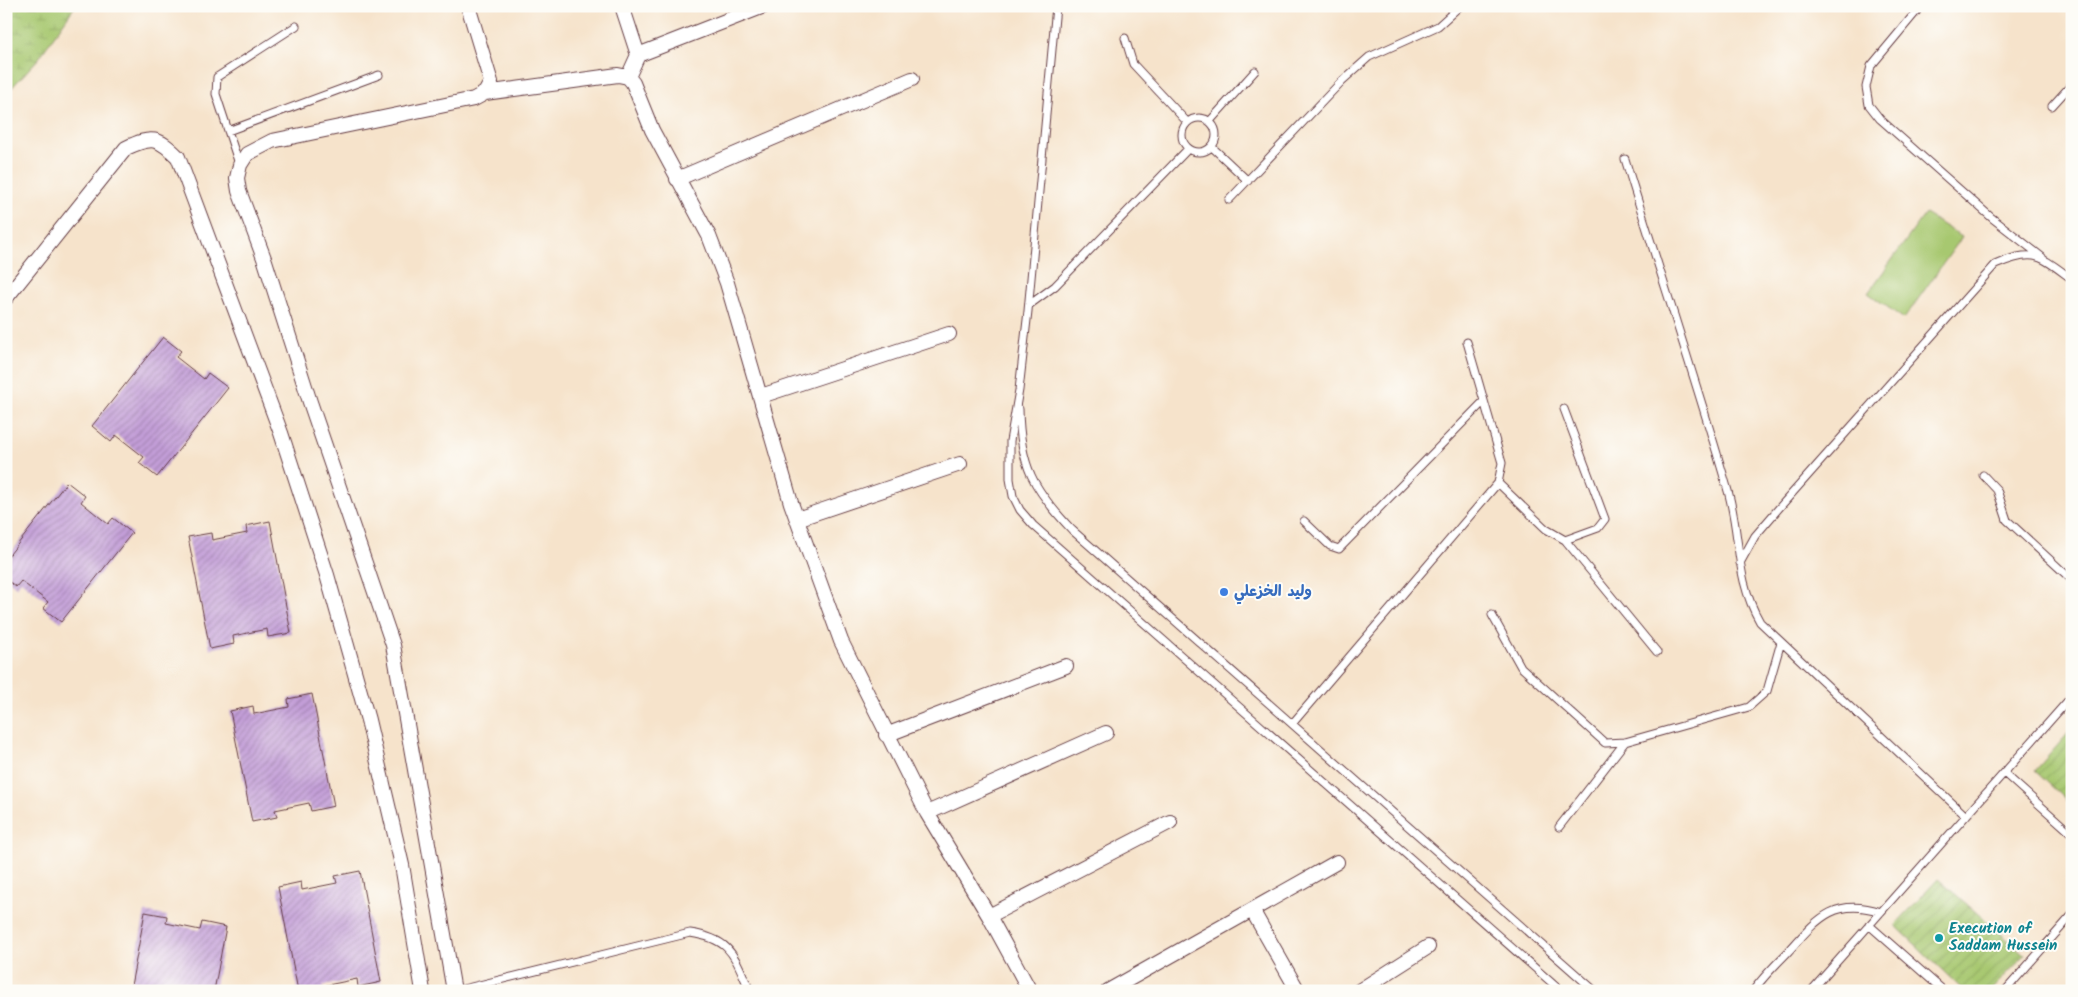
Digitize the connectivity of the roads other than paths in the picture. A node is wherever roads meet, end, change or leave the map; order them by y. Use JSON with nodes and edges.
{"nodes":[{"id":1,"x":468,"y":6,"type":"edge"},
{"id":2,"x":622,"y":6,"type":"edge"},
{"id":3,"x":764,"y":6,"type":"edge"},
{"id":4,"x":1056,"y":6,"type":"edge"},
{"id":5,"x":1460,"y":6,"type":"edge"},
{"id":6,"x":1921,"y":6,"type":"edge"},
{"id":7,"x":296,"y":26,"type":"dead end"},
{"id":8,"x":1125,"y":38,"type":"dead end"},
{"id":9,"x":638,"y":55,"type":"junction"},
{"id":10,"x":1256,"y":71,"type":"dead end"},
{"id":11,"x":379,"y":75,"type":"dead end"},
{"id":12,"x":628,"y":77,"type":"junction"},
{"id":13,"x":912,"y":79,"type":"dead end"},
{"id":14,"x":2072,"y":84,"type":"edge"},
{"id":15,"x":485,"y":93,"type":"junction"},
{"id":16,"x":2052,"y":106,"type":"dead end"},
{"id":17,"x":1210,"y":121,"type":"junction"},
{"id":18,"x":1187,"y":122,"type":"junction"},
{"id":19,"x":228,"y":131,"type":"junction"},
{"id":20,"x":1212,"y":147,"type":"junction"},
{"id":21,"x":1188,"y":149,"type":"junction"},
{"id":22,"x":1625,"y":159,"type":"dead end"},
{"id":23,"x":240,"y":165,"type":"junction"},
{"id":24,"x":676,"y":178,"type":"junction"},
{"id":25,"x":1248,"y":181,"type":"junction"},
{"id":26,"x":1229,"y":200,"type":"dead end"},
{"id":27,"x":2042,"y":257,"type":"junction"},
{"id":28,"x":2072,"y":279,"type":"edge"},
{"id":29,"x":6,"y":298,"type":"edge"},
{"id":30,"x":1029,"y":305,"type":"junction"},
{"id":31,"x":949,"y":334,"type":"dead end"},
{"id":32,"x":1467,"y":342,"type":"dead end"},
{"id":33,"x":1019,"y":390,"type":"junction"},
{"id":34,"x":761,"y":396,"type":"junction"},
{"id":35,"x":1484,"y":401,"type":"junction"},
{"id":36,"x":1564,"y":409,"type":"dead end"},
{"id":37,"x":960,"y":464,"type":"dead end"},
{"id":38,"x":1983,"y":475,"type":"dead end"},
{"id":39,"x":1498,"y":483,"type":"junction"},
{"id":40,"x":797,"y":519,"type":"junction"},
{"id":41,"x":1304,"y":521,"type":"dead end"},
{"id":42,"x":1565,"y":540,"type":"junction"},
{"id":43,"x":1740,"y":563,"type":"junction"},
{"id":44,"x":2072,"y":580,"type":"edge"},
{"id":45,"x":1492,"y":615,"type":"dead end"},
{"id":46,"x":1781,"y":642,"type":"junction"},
{"id":47,"x":1657,"y":652,"type":"dead end"},
{"id":48,"x":1066,"y":666,"type":"dead end"},
{"id":49,"x":2072,"y":696,"type":"edge"},
{"id":50,"x":1292,"y":724,"type":"junction"},
{"id":51,"x":1106,"y":733,"type":"dead end"},
{"id":52,"x":886,"y":735,"type":"junction"},
{"id":53,"x":1625,"y":742,"type":"junction"},
{"id":54,"x":2004,"y":773,"type":"junction"},
{"id":55,"x":927,"y":812,"type":"junction"},
{"id":56,"x":1966,"y":816,"type":"junction"},
{"id":57,"x":1170,"y":822,"type":"dead end"},
{"id":58,"x":1559,"y":827,"type":"dead end"},
{"id":59,"x":2072,"y":834,"type":"edge"},
{"id":60,"x":1337,"y":862,"type":"dead end"},
{"id":61,"x":1252,"y":910,"type":"junction"},
{"id":62,"x":1881,"y":912,"type":"junction"},
{"id":63,"x":989,"y":916,"type":"junction"},
{"id":64,"x":2072,"y":916,"type":"edge"},
{"id":65,"x":1870,"y":925,"type":"junction"},
{"id":66,"x":1428,"y":947,"type":"dead end"},
{"id":67,"x":423,"y":991,"type":"edge"},
{"id":68,"x":454,"y":991,"type":"edge"},
{"id":69,"x":750,"y":991,"type":"edge"},
{"id":70,"x":1030,"y":991,"type":"edge"},
{"id":71,"x":1108,"y":991,"type":"edge"},
{"id":72,"x":1298,"y":991,"type":"edge"},
{"id":73,"x":1359,"y":991,"type":"edge"},
{"id":74,"x":1561,"y":991,"type":"edge"},
{"id":75,"x":1595,"y":991,"type":"edge"},
{"id":76,"x":1753,"y":991,"type":"edge"},
{"id":77,"x":1811,"y":991,"type":"edge"},
{"id":78,"x":1944,"y":991,"type":"edge"},
{"id":79,"x":2005,"y":991,"type":"edge"}],
"edges":[{"from":1,"to":15,"type":"street"},
{"from":2,"to":9,"type":"street"},
{"from":3,"to":9,"type":"street"},
{"from":4,"to":30,"type":"lane"},
{"from":5,"to":25,"type":"lane"},
{"from":6,"to":27,"type":"lane"},
{"from":7,"to":19,"type":"lane"},
{"from":8,"to":18,"type":"lane"},
{"from":9,"to":12,"type":"street"},
{"from":10,"to":17,"type":"lane"},
{"from":11,"to":19,"type":"lane"},
{"from":12,"to":15,"type":"street"},
{"from":12,"to":24,"type":"street"},
{"from":13,"to":24,"type":"street"},
{"from":14,"to":16,"type":"lane"},
{"from":15,"to":23,"type":"street"},
{"from":17,"to":18,"type":"lane"},
{"from":17,"to":20,"type":"lane"},
{"from":18,"to":21,"type":"lane"},
{"from":19,"to":23,"type":"lane"},
{"from":20,"to":21,"type":"lane"},
{"from":20,"to":25,"type":"lane"},
{"from":21,"to":30,"type":"lane"},
{"from":22,"to":43,"type":"lane"},
{"from":23,"to":68,"type":"street"},
{"from":24,"to":34,"type":"street"},
{"from":25,"to":26,"type":"lane"},
{"from":27,"to":28,"type":"lane"},
{"from":27,"to":43,"type":"lane"},
{"from":29,"to":67,"type":"street"},
{"from":30,"to":33,"type":"lane"},
{"from":31,"to":34,"type":"street"},
{"from":32,"to":35,"type":"lane"},
{"from":33,"to":50,"type":"lane"},
{"from":33,"to":74,"type":"lane"},
{"from":34,"to":40,"type":"street"},
{"from":35,"to":39,"type":"lane"},
{"from":35,"to":41,"type":"lane"},
{"from":36,"to":42,"type":"lane"},
{"from":37,"to":40,"type":"street"},
{"from":38,"to":44,"type":"lane"},
{"from":39,"to":42,"type":"lane"},
{"from":39,"to":50,"type":"lane"},
{"from":40,"to":52,"type":"street"},
{"from":42,"to":47,"type":"lane"},
{"from":43,"to":46,"type":"lane"},
{"from":45,"to":53,"type":"lane"},
{"from":46,"to":53,"type":"lane"},
{"from":46,"to":56,"type":"lane"},
{"from":48,"to":52,"type":"street"},
{"from":49,"to":54,"type":"lane"},
{"from":50,"to":75,"type":"lane"},
{"from":51,"to":55,"type":"street"},
{"from":52,"to":55,"type":"street"},
{"from":53,"to":58,"type":"lane"},
{"from":54,"to":56,"type":"lane"},
{"from":54,"to":59,"type":"lane"},
{"from":55,"to":63,"type":"street"},
{"from":56,"to":62,"type":"lane"},
{"from":57,"to":63,"type":"street"},
{"from":60,"to":61,"type":"street"},
{"from":61,"to":71,"type":"street"},
{"from":61,"to":72,"type":"street"},
{"from":62,"to":65,"type":"lane"},
{"from":62,"to":76,"type":"lane"},
{"from":63,"to":70,"type":"street"},
{"from":64,"to":79,"type":"lane"},
{"from":65,"to":77,"type":"lane"},
{"from":65,"to":78,"type":"lane"},
{"from":66,"to":73,"type":"street"},
{"from":68,"to":69,"type":"lane"}]}
